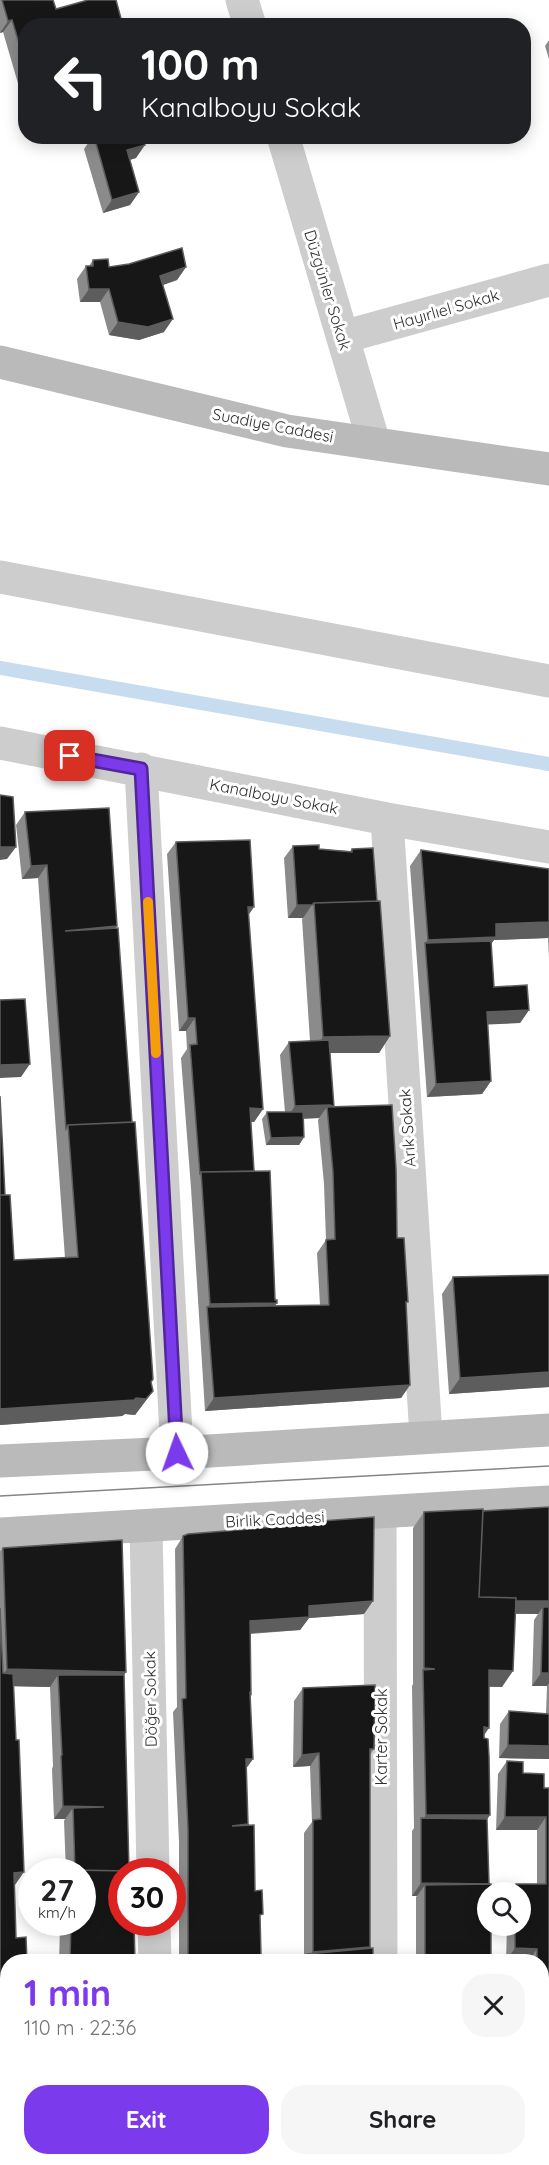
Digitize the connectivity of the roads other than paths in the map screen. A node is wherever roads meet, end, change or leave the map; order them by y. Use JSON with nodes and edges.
{"nodes":[{"id":1,"x":242,"y":0,"type":"edge"},
{"id":2,"x":248,"y":18,"type":"edge"},
{"id":3,"x":285,"y":144,"type":"edge"},
{"id":4,"x":549,"y":280,"type":"edge"},
{"id":5,"x":343,"y":337,"type":"junction"},
{"id":6,"x":0,"y":362,"type":"edge"},
{"id":7,"x":374,"y":443,"type":"junction"},
{"id":8,"x":549,"y":469,"type":"edge"},
{"id":9,"x":0,"y":577,"type":"edge"},
{"id":10,"x":549,"y":681,"type":"edge"},
{"id":11,"x":0,"y":743,"type":"edge"},
{"id":12,"x":141,"y":769,"type":"junction"},
{"id":13,"x":387,"y":819,"type":"junction"},
{"id":14,"x":549,"y":847,"type":"edge"},
{"id":15,"x":549,"y":1430,"type":"edge"},
{"id":16,"x":426,"y":1436,"type":"junction"},
{"id":17,"x":177,"y":1453,"type":"junction"},
{"id":18,"x":0,"y":1461,"type":"edge"},
{"id":19,"x":549,"y":1502,"type":"edge"},
{"id":20,"x":380,"y":1513,"type":"junction"},
{"id":21,"x":146,"y":1526,"type":"junction"},
{"id":22,"x":0,"y":1534,"type":"edge"},
{"id":23,"x":153,"y":1858,"type":"edge"},
{"id":24,"x":154,"y":1936,"type":"edge"},
{"id":25,"x":155,"y":1954,"type":"edge"},
{"id":26,"x":381,"y":1954,"type":"edge"}],
"edges":[{"from":1,"to":2,"type":"street"},
{"from":3,"to":5,"type":"street","name":"Düzgünler Sokak"},
{"from":4,"to":5,"type":"street","name":"Hayırlıel Sokak"},
{"from":5,"to":7,"type":"street","name":"Düzgünler Sokak"},
{"from":6,"to":7,"type":"main road","name":"Suadiye Caddesi"},
{"from":7,"to":8,"type":"main road","name":"Suadiye Caddesi"},
{"from":9,"to":10,"type":"street"},
{"from":11,"to":12,"type":"street","name":"Kanalboyu Sokak"},
{"from":12,"to":13,"type":"street","name":"Kanalboyu Sokak"},
{"from":12,"to":17,"type":"street"},
{"from":13,"to":14,"type":"street","name":"Kanalboyu Sokak"},
{"from":13,"to":16,"type":"street","name":"Arık Sokak"},
{"from":15,"to":16,"type":"main road"},
{"from":16,"to":17,"type":"main road"},
{"from":17,"to":18,"type":"main road"},
{"from":19,"to":20,"type":"main road","name":"Birlik Caddesi"},
{"from":20,"to":21,"type":"main road","name":"Birlik Caddesi"},
{"from":20,"to":26,"type":"street","name":"Karter Sokak"},
{"from":21,"to":22,"type":"main road","name":"Birlik Caddesi"},
{"from":21,"to":23,"type":"street","name":"Döğer Sokak"},
{"from":24,"to":25,"type":"street"}]}
